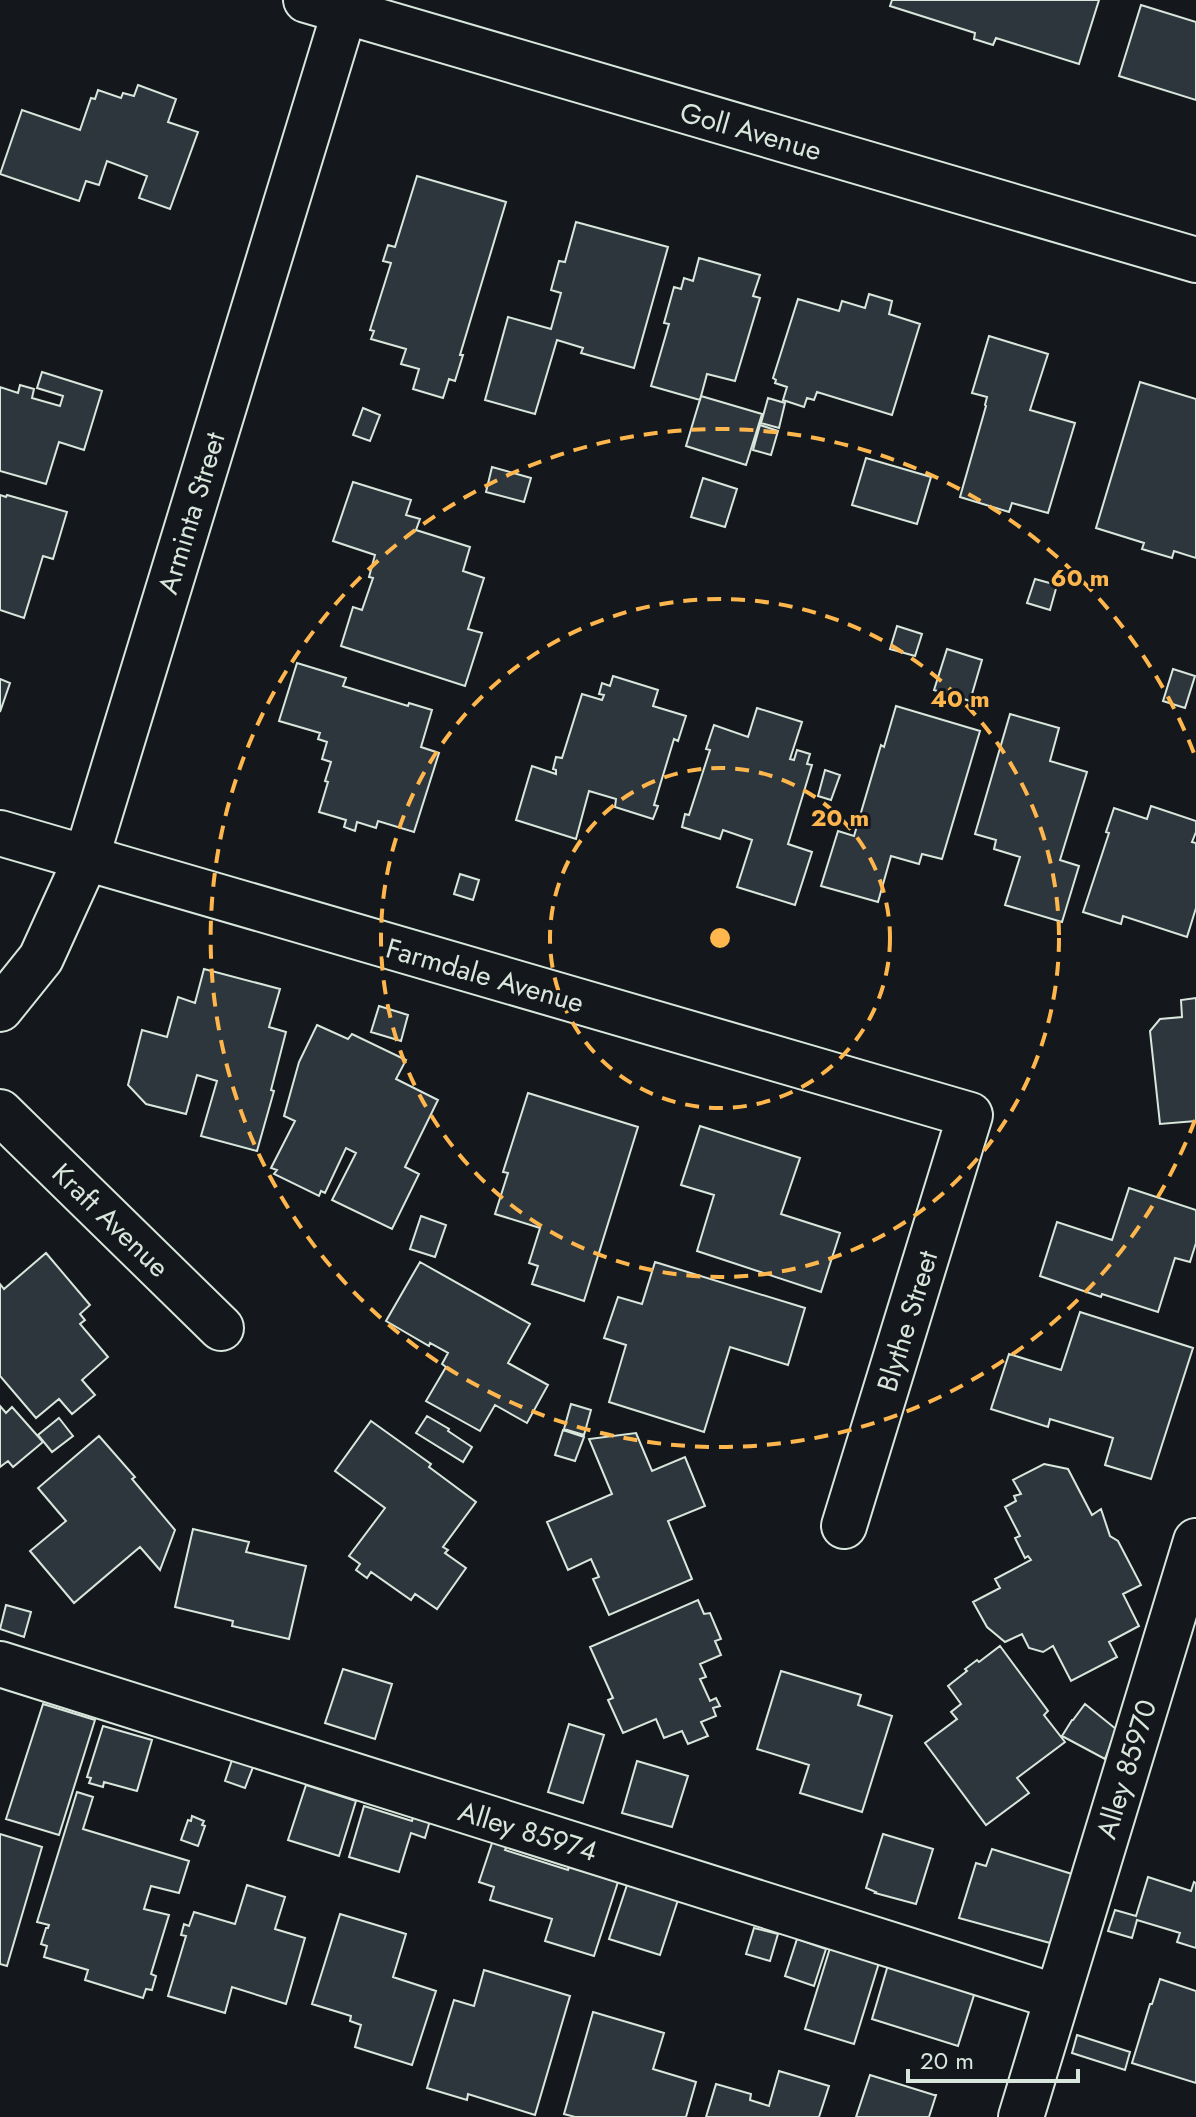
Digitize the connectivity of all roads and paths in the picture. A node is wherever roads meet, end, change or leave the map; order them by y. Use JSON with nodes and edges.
{"nodes":[{"id":1,"x":333,"y":4,"type":"edge"},
{"id":2,"x":1196,"y":260,"type":"edge"},
{"id":3,"x":0,"y":833,"type":"edge"},
{"id":4,"x":86,"y":859,"type":"junction"},
{"id":5,"x":0,"y":1009,"type":"edge"},
{"id":6,"x":0,"y":1112,"type":"edge"},
{"id":7,"x":970,"y":1115,"type":"joint"},
{"id":8,"x":221,"y":1328,"type":"dead end"},
{"id":9,"x":844,"y":1526,"type":"dead end"},
{"id":10,"x":1196,"y":1541,"type":"edge"},
{"id":11,"x":0,"y":1664,"type":"edge"},
{"id":12,"x":1057,"y":1997,"type":"junction"},
{"id":13,"x":1021,"y":2117,"type":"edge"}],
"edges":[{"from":1,"to":2,"type":"street","name":"Goll Avenue"},
{"from":1,"to":4,"type":"street","name":"Arminta Street"},
{"from":3,"to":4,"type":"street","name":"Farmdale Avenue"},
{"from":4,"to":5,"type":"street","name":"Arminta Street"},
{"from":4,"to":7,"type":"street","name":"Farmdale Avenue"},
{"from":6,"to":8,"type":"street","name":"Kraft Avenue"},
{"from":7,"to":9,"type":"street","name":"Blythe Street"},
{"from":10,"to":12,"type":"street","name":"Alley 85970"},
{"from":11,"to":12,"type":"street","name":"Alley 85974"},
{"from":12,"to":13,"type":"street","name":"Alley 85970"}]}
